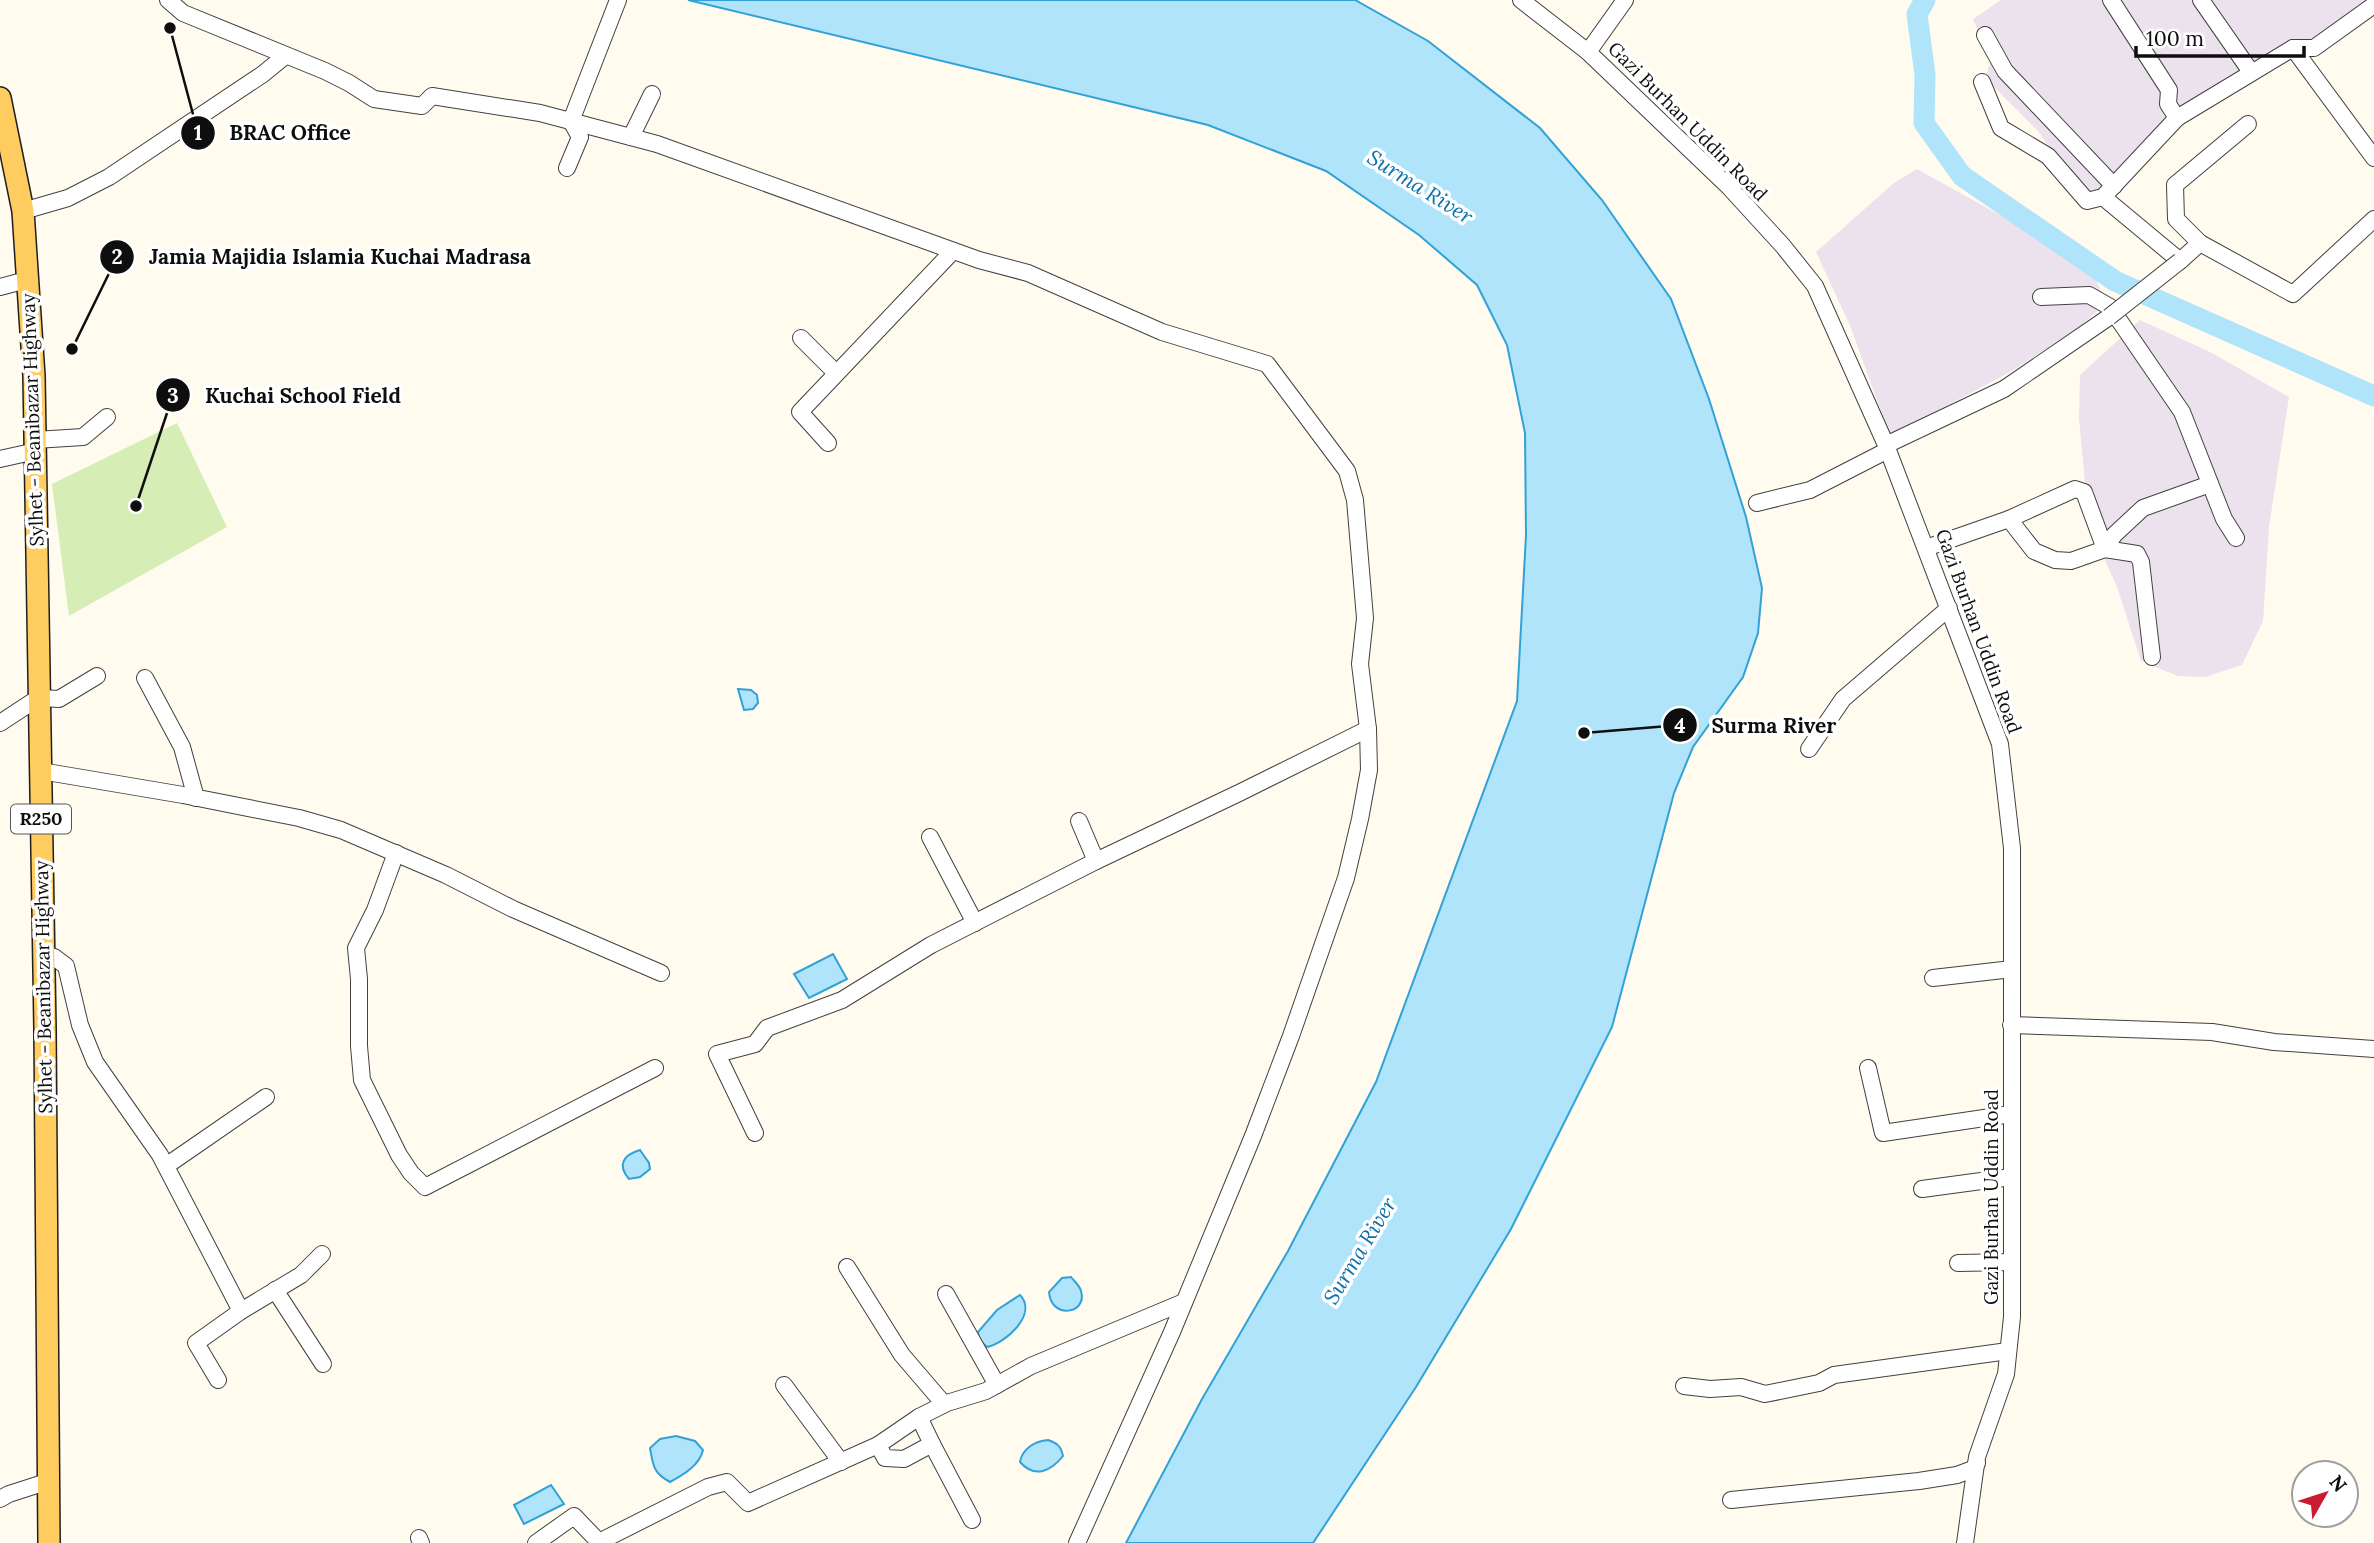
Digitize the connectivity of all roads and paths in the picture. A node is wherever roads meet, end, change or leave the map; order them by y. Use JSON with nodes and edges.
{"nodes":[{"id":1,"x":168,"y":0,"type":"edge"},
{"id":2,"x":618,"y":0,"type":"edge"},
{"id":3,"x":1521,"y":0,"type":"edge"},
{"id":4,"x":1625,"y":0,"type":"edge"},
{"id":5,"x":2111,"y":0,"type":"edge"},
{"id":6,"x":2202,"y":0,"type":"edge"},
{"id":7,"x":2374,"y":5,"type":"edge"},
{"id":8,"x":1985,"y":35,"type":"dead end"},
{"id":9,"x":2293,"y":48,"type":"junction"},
{"id":10,"x":1588,"y":52,"type":"junction"},
{"id":11,"x":285,"y":55,"type":"junction"},
{"id":12,"x":2251,"y":72,"type":"junction"},
{"id":13,"x":1982,"y":82,"type":"dead end"},
{"id":14,"x":652,"y":94,"type":"dead end"},
{"id":15,"x":0,"y":98,"type":"edge"},
{"id":16,"x":2177,"y":118,"type":"junction"},
{"id":17,"x":571,"y":121,"type":"junction"},
{"id":18,"x":2248,"y":124,"type":"dead end"},
{"id":19,"x":631,"y":137,"type":"junction"},
{"id":20,"x":0,"y":139,"type":"edge"},
{"id":21,"x":2374,"y":158,"type":"edge"},
{"id":22,"x":567,"y":168,"type":"dead end"},
{"id":23,"x":2109,"y":191,"type":"junction"},
{"id":24,"x":23,"y":211,"type":"junction"},
{"id":25,"x":2374,"y":219,"type":"edge"},
{"id":26,"x":2200,"y":243,"type":"junction"},
{"id":27,"x":953,"y":251,"type":"junction"},
{"id":28,"x":2180,"y":261,"type":"junction"},
{"id":29,"x":10,"y":284,"type":"edge"},
{"id":30,"x":2041,"y":297,"type":"dead end"},
{"id":31,"x":801,"y":338,"type":"dead end"},
{"id":32,"x":836,"y":373,"type":"junction"},
{"id":33,"x":107,"y":417,"type":"dead end"},
{"id":34,"x":828,"y":443,"type":"dead end"},
{"id":35,"x":31,"y":447,"type":"junction"},
{"id":36,"x":1887,"y":447,"type":"junction"},
{"id":37,"x":0,"y":459,"type":"edge"},
{"id":38,"x":2210,"y":484,"type":"junction"},
{"id":39,"x":1757,"y":503,"type":"dead end"},
{"id":40,"x":2009,"y":519,"type":"junction"},
{"id":41,"x":2236,"y":538,"type":"dead end"},
{"id":42,"x":1926,"y":548,"type":"junction"},
{"id":43,"x":2105,"y":549,"type":"junction"},
{"id":44,"x":1949,"y":608,"type":"junction"},
{"id":45,"x":2152,"y":657,"type":"dead end"},
{"id":46,"x":97,"y":676,"type":"dead end"},
{"id":47,"x":145,"y":678,"type":"dead end"},
{"id":48,"x":36,"y":700,"type":"junction"},
{"id":49,"x":0,"y":723,"type":"edge"},
{"id":50,"x":1367,"y":729,"type":"junction"},
{"id":51,"x":1809,"y":748,"type":"dead end"},
{"id":52,"x":41,"y":771,"type":"junction"},
{"id":53,"x":196,"y":798,"type":"junction"},
{"id":54,"x":1079,"y":821,"type":"dead end"},
{"id":55,"x":930,"y":837,"type":"dead end"},
{"id":56,"x":396,"y":853,"type":"junction"},
{"id":57,"x":1097,"y":861,"type":"junction"},
{"id":58,"x":975,"y":923,"type":"junction"},
{"id":59,"x":43,"y":953,"type":"junction"},
{"id":60,"x":2011,"y":969,"type":"junction"},
{"id":61,"x":661,"y":974,"type":"dead end"},
{"id":62,"x":1933,"y":978,"type":"dead end"},
{"id":63,"x":2011,"y":1025,"type":"junction"},
{"id":64,"x":2374,"y":1049,"type":"edge"},
{"id":65,"x":1868,"y":1068,"type":"dead end"},
{"id":66,"x":655,"y":1069,"type":"dead end"},
{"id":67,"x":266,"y":1097,"type":"dead end"},
{"id":68,"x":2011,"y":1114,"type":"junction"},
{"id":69,"x":755,"y":1133,"type":"dead end"},
{"id":70,"x":166,"y":1166,"type":"junction"},
{"id":71,"x":2011,"y":1177,"type":"junction"},
{"id":72,"x":1922,"y":1189,"type":"dead end"},
{"id":73,"x":322,"y":1254,"type":"dead end"},
{"id":74,"x":2012,"y":1262,"type":"junction"},
{"id":75,"x":1958,"y":1263,"type":"dead end"},
{"id":76,"x":847,"y":1267,"type":"dead end"},
{"id":77,"x":275,"y":1290,"type":"junction"},
{"id":78,"x":946,"y":1294,"type":"dead end"},
{"id":79,"x":1184,"y":1303,"type":"junction"},
{"id":80,"x":241,"y":1311,"type":"junction"},
{"id":81,"x":2008,"y":1351,"type":"junction"},
{"id":82,"x":323,"y":1364,"type":"dead end"},
{"id":83,"x":218,"y":1380,"type":"dead end"},
{"id":84,"x":784,"y":1385,"type":"dead end"},
{"id":85,"x":997,"y":1385,"type":"junction"},
{"id":86,"x":1684,"y":1386,"type":"dead end"},
{"id":87,"x":944,"y":1404,"type":"junction"},
{"id":88,"x":919,"y":1417,"type":"junction"},
{"id":89,"x":932,"y":1444,"type":"junction"},
{"id":90,"x":878,"y":1446,"type":"junction"},
{"id":91,"x":841,"y":1462,"type":"junction"},
{"id":92,"x":1977,"y":1463,"type":"junction"},
{"id":93,"x":40,"y":1484,"type":"junction"},
{"id":94,"x":0,"y":1499,"type":"edge"},
{"id":95,"x":1731,"y":1500,"type":"dead end"},
{"id":96,"x":972,"y":1520,"type":"dead end"},
{"id":97,"x":41,"y":1543,"type":"edge"},
{"id":98,"x":50,"y":1543,"type":"edge"},
{"id":99,"x":536,"y":1543,"type":"edge"},
{"id":100,"x":1077,"y":1543,"type":"edge"},
{"id":101,"x":1965,"y":1543,"type":"edge"}],
"edges":[{"from":1,"to":11,"type":"street"},
{"from":2,"to":17,"type":"street"},
{"from":3,"to":10,"type":"street","name":"Gazi Burhan Uddin Road"},
{"from":4,"to":10,"type":"street"},
{"from":5,"to":16,"type":"street"},
{"from":6,"to":12,"type":"street"},
{"from":7,"to":9,"type":"street"},
{"from":8,"to":23,"type":"street"},
{"from":9,"to":12,"type":"street"},
{"from":9,"to":21,"type":"street"},
{"from":10,"to":36,"type":"street","name":"Gazi Burhan Uddin Road"},
{"from":11,"to":17,"type":"street"},
{"from":11,"to":24,"type":"street"},
{"from":12,"to":16,"type":"street"},
{"from":13,"to":23,"type":"street"},
{"from":14,"to":19,"type":"street"},
{"from":15,"to":24,"type":"main road","name":"Sylhet - Beanibazar Highway","number":"R250"},
{"from":16,"to":23,"type":"street"},
{"from":17,"to":19,"type":"street"},
{"from":17,"to":22,"type":"street"},
{"from":18,"to":26,"type":"street"},
{"from":19,"to":27,"type":"street"},
{"from":20,"to":29,"type":"main road","name":"Sylhet - Beanibazar Highway","number":"R250"},
{"from":23,"to":28,"type":"street"},
{"from":24,"to":35,"type":"main road","name":"Sylhet - Beanibazar Highway","number":"R250"},
{"from":25,"to":26,"type":"street"},
{"from":26,"to":28,"type":"street"},
{"from":27,"to":32,"type":"street"},
{"from":27,"to":50,"type":"street"},
{"from":28,"to":36,"type":"street","bridge":true},
{"from":29,"to":35,"type":"main road","name":"Sylhet - Beanibazar Highway","number":"R250"},
{"from":30,"to":38,"type":"street"},
{"from":31,"to":32,"type":"street"},
{"from":32,"to":34,"type":"street"},
{"from":33,"to":35,"type":"street"},
{"from":35,"to":37,"type":"street"},
{"from":35,"to":48,"type":"main road","name":"Sylhet - Beanibazar Highway","number":"R250"},
{"from":36,"to":39,"type":"street"},
{"from":36,"to":42,"type":"street","name":"Gazi Burhan Uddin Road"},
{"from":38,"to":41,"type":"street"},
{"from":38,"to":43,"type":"street"},
{"from":40,"to":42,"type":"street"},
{"from":40,"to":43,"type":"street"},
{"from":40,"to":43,"type":"street"},
{"from":42,"to":44,"type":"street","name":"Gazi Burhan Uddin Road"},
{"from":43,"to":45,"type":"street"},
{"from":44,"to":51,"type":"street"},
{"from":44,"to":60,"type":"street","name":"Gazi Burhan Uddin Road"},
{"from":46,"to":48,"type":"street"},
{"from":47,"to":53,"type":"street"},
{"from":48,"to":49,"type":"street"},
{"from":48,"to":52,"type":"main road","name":"Sylhet - Beanibazar Highway","number":"R250"},
{"from":48,"to":93,"type":"main road","name":"Sylhet - Beanibazar Highway","number":"R250"},
{"from":50,"to":57,"type":"street"},
{"from":50,"to":79,"type":"street"},
{"from":52,"to":53,"type":"street"},
{"from":52,"to":59,"type":"main road","name":"Sylhet - Beanibazar Highway","number":"R250"},
{"from":53,"to":56,"type":"street"},
{"from":54,"to":57,"type":"street"},
{"from":55,"to":58,"type":"street"},
{"from":56,"to":61,"type":"street"},
{"from":56,"to":66,"type":"street"},
{"from":57,"to":58,"type":"street"},
{"from":58,"to":69,"type":"street"},
{"from":59,"to":70,"type":"street"},
{"from":59,"to":98,"type":"main road","name":"Sylhet - Beanibazar Highway","number":"R250"},
{"from":60,"to":62,"type":"street"},
{"from":60,"to":63,"type":"street","name":"Gazi Burhan Uddin Road"},
{"from":63,"to":64,"type":"street"},
{"from":63,"to":68,"type":"street","name":"Gazi Burhan Uddin Road"},
{"from":65,"to":68,"type":"street"},
{"from":67,"to":70,"type":"street"},
{"from":68,"to":71,"type":"street","name":"Gazi Burhan Uddin Road"},
{"from":70,"to":80,"type":"street"},
{"from":71,"to":72,"type":"street"},
{"from":71,"to":74,"type":"street","name":"Gazi Burhan Uddin Road"},
{"from":73,"to":77,"type":"street"},
{"from":74,"to":75,"type":"street"},
{"from":74,"to":81,"type":"street","name":"Gazi Burhan Uddin Road"},
{"from":76,"to":87,"type":"street"},
{"from":77,"to":80,"type":"street"},
{"from":77,"to":82,"type":"street"},
{"from":78,"to":85,"type":"street"},
{"from":79,"to":85,"type":"street"},
{"from":79,"to":100,"type":"street"},
{"from":80,"to":83,"type":"street"},
{"from":81,"to":86,"type":"street"},
{"from":81,"to":92,"type":"street","name":"Gazi Burhan Uddin Road"},
{"from":84,"to":91,"type":"street"},
{"from":85,"to":87,"type":"street"},
{"from":87,"to":88,"type":"street"},
{"from":88,"to":89,"type":"street"},
{"from":88,"to":90,"type":"street"},
{"from":89,"to":90,"type":"street"},
{"from":89,"to":96,"type":"street"},
{"from":90,"to":91,"type":"street"},
{"from":91,"to":99,"type":"street"},
{"from":92,"to":95,"type":"street"},
{"from":92,"to":101,"type":"street","name":"Gazi Burhan Uddin Road"},
{"from":93,"to":94,"type":"street"},
{"from":93,"to":97,"type":"main road","name":"Sylhet - Beanibazar Highway","number":"R250"}]}
